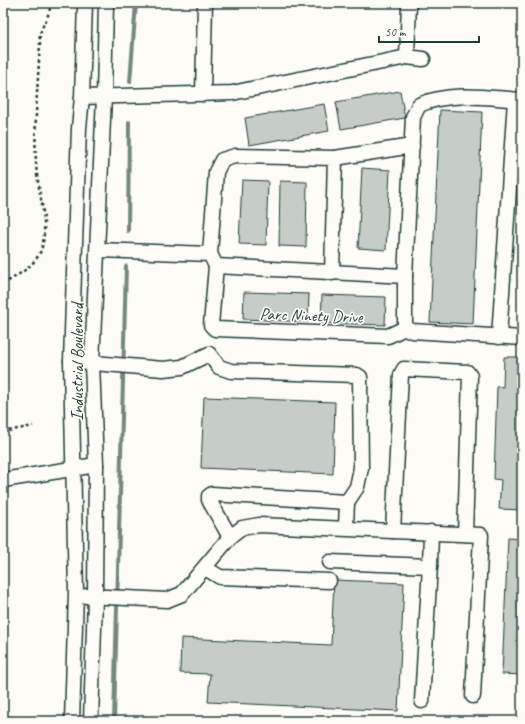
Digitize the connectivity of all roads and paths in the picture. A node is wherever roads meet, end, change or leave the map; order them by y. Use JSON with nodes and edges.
{"nodes":[{"id":1,"x":50,"y":3,"type":"edge"},
{"id":2,"x":85,"y":3,"type":"edge"},
{"id":3,"x":106,"y":3,"type":"edge"},
{"id":4,"x":205,"y":3,"type":"edge"},
{"id":5,"x":409,"y":3,"type":"edge"},
{"id":6,"x":407,"y":57,"type":"junction"},
{"id":7,"x":423,"y":59,"type":"dead end"},
{"id":8,"x":203,"y":94,"type":"junction"},
{"id":9,"x":82,"y":97,"type":"junction"},
{"id":10,"x":104,"y":97,"type":"junction"},
{"id":11,"x":519,"y":100,"type":"edge"},
{"id":12,"x":412,"y":146,"type":"junction"},
{"id":13,"x":335,"y":158,"type":"junction"},
{"id":14,"x":98,"y":250,"type":"junction"},
{"id":15,"x":213,"y":260,"type":"junction"},
{"id":16,"x":332,"y":273,"type":"junction"},
{"id":17,"x":405,"y":276,"type":"junction"},
{"id":18,"x":3,"y":284,"type":"edge"},
{"id":19,"x":405,"y":328,"type":"junction"},
{"id":20,"x":499,"y":337,"type":"junction"},
{"id":21,"x":522,"y":338,"type":"edge"},
{"id":22,"x":71,"y":361,"type":"junction"},
{"id":23,"x":92,"y":363,"type":"junction"},
{"id":24,"x":33,"y":426,"type":"dead end"},
{"id":25,"x":3,"y":432,"type":"edge"},
{"id":26,"x":96,"y":465,"type":"junction"},
{"id":27,"x":74,"y":468,"type":"junction"},
{"id":28,"x":3,"y":480,"type":"edge"},
{"id":29,"x":347,"y":502,"type":"junction"},
{"id":30,"x":346,"y":528,"type":"junction"},
{"id":31,"x":393,"y":531,"type":"junction"},
{"id":32,"x":431,"y":532,"type":"junction"},
{"id":33,"x":465,"y":534,"type":"junction"},
{"id":34,"x":230,"y":537,"type":"junction"},
{"id":35,"x":330,"y":562,"type":"dead end"},
{"id":36,"x":430,"y":566,"type":"junction"},
{"id":37,"x":205,"y":568,"type":"junction"},
{"id":38,"x":329,"y":580,"type":"dead end"},
{"id":39,"x":76,"y":596,"type":"junction"},
{"id":40,"x":100,"y":597,"type":"junction"},
{"id":41,"x":473,"y":696,"type":"dead end"},
{"id":42,"x":422,"y":702,"type":"dead end"},
{"id":43,"x":72,"y":721,"type":"edge"},
{"id":44,"x":91,"y":721,"type":"edge"}],
"edges":[{"from":1,"to":18,"type":"path"},
{"from":2,"to":9,"type":"street","name":"Industrial Boulevard"},
{"from":3,"to":10,"type":"street","name":"Industrial Boulevard"},
{"from":4,"to":8,"type":"street"},
{"from":5,"to":6,"type":"street"},
{"from":6,"to":7,"type":"street"},
{"from":6,"to":8,"type":"street"},
{"from":8,"to":10,"type":"street"},
{"from":9,"to":10,"type":"street"},
{"from":9,"to":22,"type":"street","name":"Industrial Boulevard"},
{"from":10,"to":14,"type":"street","name":"Industrial Boulevard"},
{"from":11,"to":12,"type":"street"},
{"from":11,"to":20,"type":"street"},
{"from":12,"to":13,"type":"street"},
{"from":12,"to":17,"type":"street"},
{"from":13,"to":15,"type":"street"},
{"from":13,"to":16,"type":"street"},
{"from":14,"to":15,"type":"street"},
{"from":14,"to":23,"type":"street","name":"Industrial Boulevard"},
{"from":15,"to":16,"type":"street"},
{"from":15,"to":19,"type":"street","name":"Parc Ninety Drive"},
{"from":16,"to":17,"type":"street"},
{"from":17,"to":19,"type":"street"},
{"from":19,"to":20,"type":"street"},
{"from":20,"to":21,"type":"street"},
{"from":22,"to":23,"type":"street"},
{"from":22,"to":27,"type":"street","name":"Industrial Boulevard"},
{"from":23,"to":26,"type":"street","name":"Industrial Boulevard"},
{"from":23,"to":29,"type":"street"},
{"from":24,"to":25,"type":"path"},
{"from":26,"to":27,"type":"street"},
{"from":26,"to":40,"type":"street","name":"Industrial Boulevard"},
{"from":27,"to":28,"type":"street"},
{"from":27,"to":39,"type":"street","name":"Industrial Boulevard"},
{"from":29,"to":30,"type":"street"},
{"from":29,"to":34,"type":"street"},
{"from":30,"to":31,"type":"street"},
{"from":30,"to":34,"type":"street"},
{"from":31,"to":32,"type":"street"},
{"from":31,"to":33,"type":"street"},
{"from":32,"to":33,"type":"street"},
{"from":32,"to":36,"type":"street"},
{"from":33,"to":41,"type":"street"},
{"from":34,"to":37,"type":"street"},
{"from":35,"to":36,"type":"street"},
{"from":36,"to":42,"type":"street"},
{"from":37,"to":38,"type":"street"},
{"from":37,"to":40,"type":"street"},
{"from":39,"to":40,"type":"street"},
{"from":39,"to":43,"type":"street","name":"Industrial Boulevard"},
{"from":40,"to":44,"type":"street","name":"Industrial Boulevard"}]}
